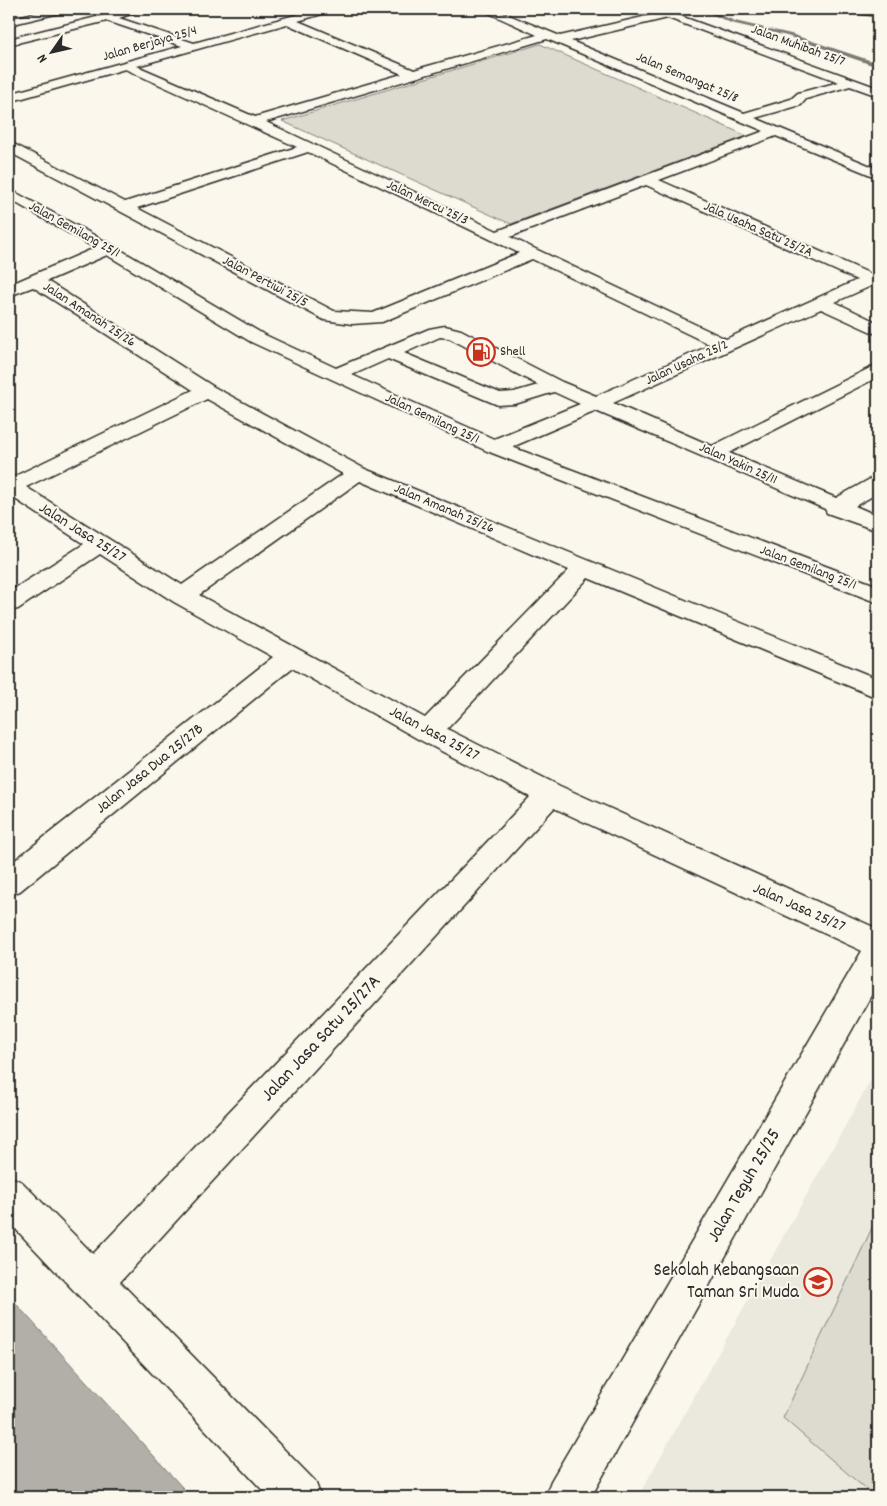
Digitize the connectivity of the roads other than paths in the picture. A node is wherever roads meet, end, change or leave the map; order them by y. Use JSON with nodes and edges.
{"nodes":[{"id":1,"x":24,"y":9,"type":"edge"},
{"id":2,"x":64,"y":9,"type":"edge"},
{"id":3,"x":140,"y":9,"type":"edge"},
{"id":4,"x":328,"y":9,"type":"edge"},
{"id":5,"x":485,"y":9,"type":"edge"},
{"id":6,"x":652,"y":9,"type":"edge"},
{"id":7,"x":850,"y":9,"type":"edge"},
{"id":8,"x":9,"y":12,"type":"edge"},
{"id":9,"x":878,"y":13,"type":"edge"},
{"id":10,"x":669,"y":15,"type":"junction"},
{"id":11,"x":107,"y":17,"type":"junction"},
{"id":12,"x":288,"y":20,"type":"junction"},
{"id":13,"x":9,"y":22,"type":"edge"},
{"id":14,"x":553,"y":38,"type":"junction"},
{"id":15,"x":9,"y":42,"type":"edge"},
{"id":16,"x":195,"y":47,"type":"junction"},
{"id":17,"x":127,"y":66,"type":"junction"},
{"id":18,"x":413,"y":74,"type":"junction"},
{"id":19,"x":851,"y":82,"type":"junction"},
{"id":20,"x":878,"y":92,"type":"edge"},
{"id":21,"x":9,"y":98,"type":"edge"},
{"id":22,"x":744,"y":117,"type":"junction"},
{"id":23,"x":254,"y":121,"type":"junction"},
{"id":24,"x":777,"y":132,"type":"junction"},
{"id":25,"x":9,"y":147,"type":"edge"},
{"id":26,"x":309,"y":147,"type":"junction"},
{"id":27,"x":878,"y":174,"type":"edge"},
{"id":28,"x":647,"y":180,"type":"junction"},
{"id":29,"x":9,"y":193,"type":"edge"},
{"id":30,"x":123,"y":208,"type":"junction"},
{"id":31,"x":497,"y":236,"type":"junction"},
{"id":32,"x":108,"y":249,"type":"junction"},
{"id":33,"x":533,"y":253,"type":"junction"},
{"id":34,"x":874,"y":278,"type":"edge"},
{"id":35,"x":34,"y":280,"type":"junction"},
{"id":36,"x":9,"y":291,"type":"edge"},
{"id":37,"x":821,"y":302,"type":"junction"},
{"id":38,"x":878,"y":330,"type":"edge"},
{"id":39,"x":725,"y":345,"type":"junction"},
{"id":40,"x":389,"y":353,"type":"junction"},
{"id":41,"x":878,"y":370,"type":"edge"},
{"id":42,"x":336,"y":375,"type":"junction"},
{"id":43,"x":555,"y":386,"type":"junction"},
{"id":44,"x":207,"y":391,"type":"junction"},
{"id":45,"x":599,"y":404,"type":"junction"},
{"id":46,"x":494,"y":447,"type":"junction"},
{"id":47,"x":713,"y":453,"type":"junction"},
{"id":48,"x":358,"y":473,"type":"junction"},
{"id":49,"x":878,"y":484,"type":"edge"},
{"id":50,"x":10,"y":487,"type":"edge"},
{"id":51,"x":835,"y":508,"type":"junction"},
{"id":52,"x":878,"y":524,"type":"edge"},
{"id":53,"x":100,"y":544,"type":"junction"},
{"id":54,"x":585,"y":567,"type":"junction"},
{"id":55,"x":878,"y":595,"type":"edge"},
{"id":56,"x":182,"y":596,"type":"junction"},
{"id":57,"x":9,"y":603,"type":"edge"},
{"id":58,"x":291,"y":656,"type":"junction"},
{"id":59,"x":878,"y":690,"type":"edge"},
{"id":60,"x":428,"y":732,"type":"junction"},
{"id":61,"x":550,"y":794,"type":"junction"},
{"id":62,"x":9,"y":882,"type":"edge"},
{"id":63,"x":878,"y":944,"type":"edge"},
{"id":64,"x":878,"y":953,"type":"edge"},
{"id":65,"x":9,"y":1196,"type":"edge"},
{"id":66,"x":93,"y":1283,"type":"junction"},
{"id":67,"x":298,"y":1497,"type":"edge"},
{"id":68,"x":567,"y":1497,"type":"edge"}],
"edges":[{"from":1,"to":8,"type":"street"},
{"from":2,"to":13,"type":"street"},
{"from":3,"to":11,"type":"street"},
{"from":4,"to":12,"type":"street","name":"Jalan Berjaya 25/4"},
{"from":5,"to":14,"type":"street","name":"Jalan Semangat 25/8"},
{"from":6,"to":10,"type":"street","name":"Jalan Muhibah 25/7"},
{"from":7,"to":9,"type":"street"},
{"from":10,"to":14,"type":"street"},
{"from":10,"to":19,"type":"street","name":"Jalan Muhibah 25/7"},
{"from":11,"to":15,"type":"street"},
{"from":11,"to":16,"type":"street"},
{"from":12,"to":16,"type":"street","name":"Jalan Berjaya 25/4"},
{"from":12,"to":18,"type":"street"},
{"from":14,"to":18,"type":"street"},
{"from":14,"to":22,"type":"street","name":"Jalan Semangat 25/8"},
{"from":16,"to":17,"type":"street","name":"Jalan Berjaya 25/4"},
{"from":17,"to":21,"type":"street","name":"Jalan Berjaya 25/4"},
{"from":17,"to":23,"type":"street","name":"Jalan Mercu 25/3"},
{"from":18,"to":23,"type":"street"},
{"from":19,"to":20,"type":"street","name":"Jalan Muhibah 25/7"},
{"from":19,"to":22,"type":"street"},
{"from":22,"to":24,"type":"street","name":"Jalan Semangat 25/8"},
{"from":23,"to":26,"type":"street","name":"Jalan Mercu 25/3"},
{"from":24,"to":27,"type":"street","name":"Jalan Semangat 25/8"},
{"from":24,"to":28,"type":"street"},
{"from":25,"to":30,"type":"street","name":"Jalan Pertiwi 25/5"},
{"from":26,"to":30,"type":"street"},
{"from":26,"to":31,"type":"street","name":"Jalan Mercu 25/3"},
{"from":28,"to":31,"type":"street"},
{"from":28,"to":34,"type":"street","name":"Jala Usaha Satu 25/2A"},
{"from":29,"to":32,"type":"street","name":"Jalan Gemilang 25/1"},
{"from":30,"to":33,"type":"street","name":"Jalan Pertiwi 25/5"},
{"from":31,"to":33,"type":"street","name":"Jalan Mercu 25/3"},
{"from":32,"to":35,"type":"street"},
{"from":32,"to":42,"type":"street","name":"Jalan Gemilang 25/1"},
{"from":33,"to":39,"type":"street","name":"Jalan Mercu 25/3"},
{"from":34,"to":37,"type":"street","name":"Jalan Usaha 25/2"},
{"from":35,"to":36,"type":"street"},
{"from":35,"to":44,"type":"street","name":"Jalan Amanah 25/26"},
{"from":37,"to":38,"type":"street"},
{"from":37,"to":39,"type":"street","name":"Jalan Usaha 25/2"},
{"from":39,"to":45,"type":"street","name":"Jalan Usaha 25/2"},
{"from":40,"to":42,"type":"street","name":"Jalan Yakin 25/11"},
{"from":40,"to":43,"type":"street"},
{"from":40,"to":43,"type":"street","name":"Jalan Yakin 25/11"},
{"from":41,"to":47,"type":"street"},
{"from":42,"to":46,"type":"street","name":"Jalan Gemilang 25/1"},
{"from":43,"to":45,"type":"street","name":"Jalan Yakin 25/11"},
{"from":44,"to":48,"type":"street","name":"Jalan Amanah 25/26"},
{"from":44,"to":50,"type":"street"},
{"from":45,"to":46,"type":"street","name":"Jalan Usaha 25/2"},
{"from":45,"to":47,"type":"street","name":"Jalan Yakin 25/11"},
{"from":46,"to":55,"type":"street","name":"Jalan Gemilang 25/1"},
{"from":47,"to":51,"type":"street","name":"Jalan Yakin 25/11"},
{"from":48,"to":54,"type":"street","name":"Jalan Amanah 25/26"},
{"from":48,"to":56,"type":"street"},
{"from":49,"to":51,"type":"street"},
{"from":50,"to":53,"type":"street","name":"Jalan Jasa 25/27"},
{"from":51,"to":52,"type":"street","name":"Jalan Yakin 25/11"},
{"from":53,"to":56,"type":"street","name":"Jalan Jasa 25/27"},
{"from":53,"to":57,"type":"street"},
{"from":54,"to":59,"type":"street","name":"Jalan Amanah 25/26"},
{"from":54,"to":60,"type":"street"},
{"from":56,"to":58,"type":"street","name":"Jalan Jasa 25/27"},
{"from":58,"to":60,"type":"street","name":"Jalan Jasa 25/27"},
{"from":58,"to":62,"type":"street","name":"Jalan Jasa Dua 25/27B"},
{"from":60,"to":61,"type":"street","name":"Jalan Jasa 25/27"},
{"from":61,"to":63,"type":"street","name":"Jalan Jasa 25/27"},
{"from":61,"to":66,"type":"street","name":"Jalan Jasa Satu 25/27A"},
{"from":64,"to":68,"type":"street","name":"Jalan Teguh 25/25"},
{"from":65,"to":66,"type":"street"},
{"from":66,"to":67,"type":"street"}]}
